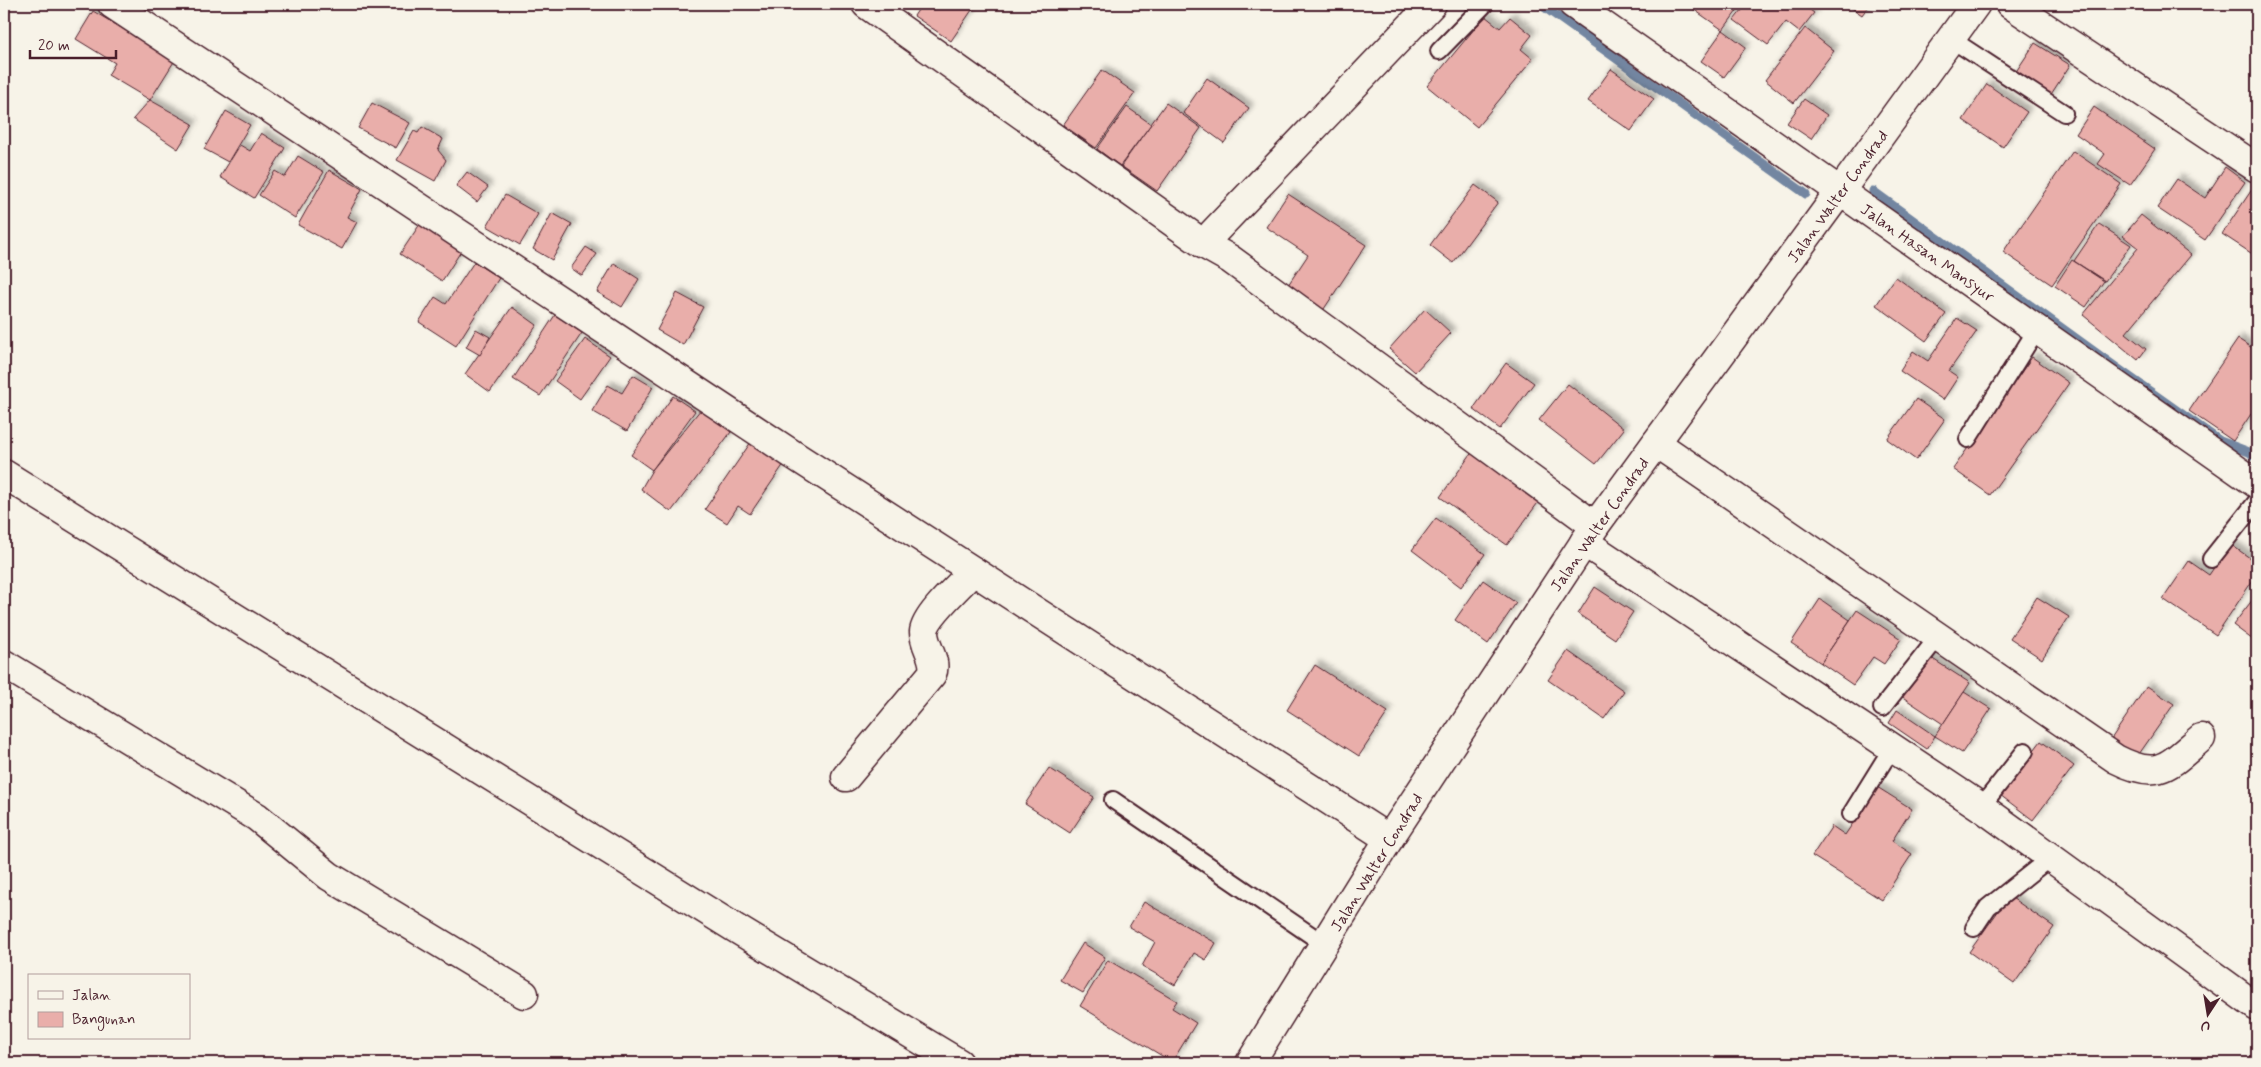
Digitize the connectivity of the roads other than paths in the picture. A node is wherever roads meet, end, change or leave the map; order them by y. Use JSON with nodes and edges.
{"nodes":[{"id":1,"x":112,"y":4,"type":"edge"},
{"id":2,"x":866,"y":4,"type":"edge"},
{"id":3,"x":1432,"y":4,"type":"edge"},
{"id":4,"x":1485,"y":4,"type":"edge"},
{"id":5,"x":1573,"y":4,"type":"edge"},
{"id":6,"x":1976,"y":4,"type":"edge"},
{"id":7,"x":2010,"y":4,"type":"edge"},
{"id":8,"x":1951,"y":39,"type":"junction"},
{"id":9,"x":1439,"y":52,"type":"dead end"},
{"id":10,"x":2064,"y":113,"type":"dead end"},
{"id":11,"x":2257,"y":168,"type":"edge"},
{"id":12,"x":1841,"y":190,"type":"junction"},
{"id":13,"x":1205,"y":245,"type":"junction"},
{"id":14,"x":2037,"y":329,"type":"junction"},
{"id":15,"x":1968,"y":439,"type":"dead end"},
{"id":16,"x":1656,"y":443,"type":"junction"},
{"id":17,"x":4,"y":474,"type":"edge"},
{"id":18,"x":2257,"y":484,"type":"edge"},
{"id":19,"x":2257,"y":501,"type":"edge"},
{"id":20,"x":1589,"y":534,"type":"junction"},
{"id":21,"x":2211,"y":559,"type":"dead end"},
{"id":22,"x":973,"y":571,"type":"junction"},
{"id":23,"x":1938,"y":637,"type":"junction"},
{"id":24,"x":4,"y":664,"type":"edge"},
{"id":25,"x":1882,"y":708,"type":"dead end"},
{"id":26,"x":2201,"y":738,"type":"dead end"},
{"id":27,"x":1892,"y":748,"type":"junction"},
{"id":28,"x":2026,"y":751,"type":"dead end"},
{"id":29,"x":846,"y":778,"type":"dead end"},
{"id":30,"x":1113,"y":800,"type":"dead end"},
{"id":31,"x":1981,"y":807,"type":"junction"},
{"id":32,"x":1851,"y":814,"type":"dead end"},
{"id":33,"x":1389,"y":838,"type":"junction"},
{"id":34,"x":2051,"y":858,"type":"junction"},
{"id":35,"x":1974,"y":928,"type":"dead end"},
{"id":36,"x":1324,"y":944,"type":"junction"},
{"id":37,"x":524,"y":994,"type":"dead end"},
{"id":38,"x":2257,"y":1007,"type":"edge"},
{"id":39,"x":959,"y":1063,"type":"edge"},
{"id":40,"x":1250,"y":1063,"type":"edge"}],
"edges":[{"from":1,"to":22,"type":"street"},
{"from":2,"to":13,"type":"street"},
{"from":3,"to":13,"type":"street"},
{"from":4,"to":9,"type":"lane"},
{"from":5,"to":12,"type":"street","name":"Jalan Hasan Mansyur"},
{"from":6,"to":8,"type":"street","name":"Jalan Walter Condrad"},
{"from":7,"to":11,"type":"street"},
{"from":8,"to":10,"type":"lane"},
{"from":8,"to":12,"type":"street","name":"Jalan Walter Condrad"},
{"from":12,"to":14,"type":"street","name":"Jalan Hasan Mansyur"},
{"from":12,"to":16,"type":"street","name":"Jalan Walter Condrad"},
{"from":13,"to":20,"type":"street"},
{"from":14,"to":15,"type":"lane"},
{"from":14,"to":18,"type":"street","name":"Jalan Hasan Mansyur"},
{"from":16,"to":20,"type":"street","name":"Jalan Walter Condrad"},
{"from":16,"to":23,"type":"street"},
{"from":17,"to":39,"type":"street"},
{"from":19,"to":21,"type":"lane"},
{"from":20,"to":27,"type":"street"},
{"from":20,"to":33,"type":"street","name":"Jalan Walter Condrad"},
{"from":22,"to":29,"type":"street"},
{"from":22,"to":33,"type":"street"},
{"from":23,"to":25,"type":"lane"},
{"from":23,"to":26,"type":"street"},
{"from":24,"to":37,"type":"street"},
{"from":27,"to":31,"type":"street"},
{"from":27,"to":32,"type":"lane"},
{"from":28,"to":31,"type":"lane"},
{"from":30,"to":36,"type":"lane"},
{"from":31,"to":34,"type":"street"},
{"from":33,"to":36,"type":"street","name":"Jalan Walter Condrad"},
{"from":34,"to":35,"type":"lane"},
{"from":34,"to":38,"type":"street"},
{"from":36,"to":40,"type":"street","name":"Jalan Walter Condrad"}]}
